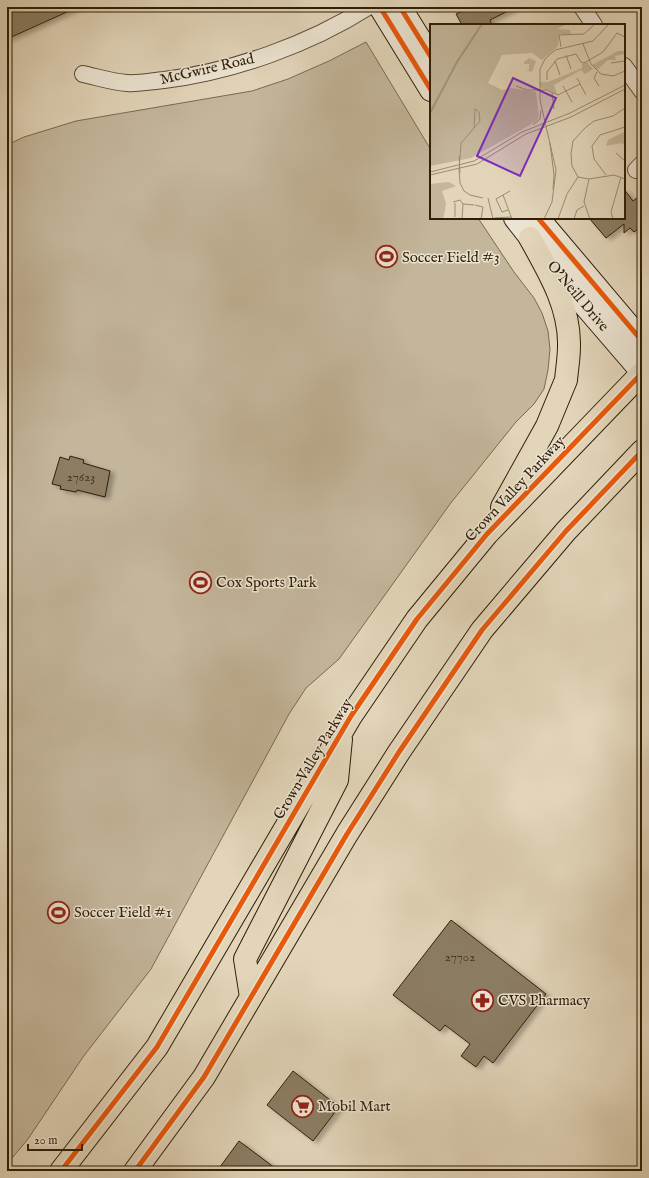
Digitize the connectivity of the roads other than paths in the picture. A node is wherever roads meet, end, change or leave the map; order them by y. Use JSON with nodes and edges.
{"nodes":[{"id":1,"x":368,"y":7,"type":"edge"},
{"id":2,"x":380,"y":7,"type":"edge"},
{"id":3,"x":400,"y":7,"type":"edge"},
{"id":4,"x":582,"y":7,"type":"edge"},
{"id":5,"x":593,"y":24,"type":"edge"},
{"id":6,"x":430,"y":56,"type":"edge"},
{"id":7,"x":625,"y":67,"type":"edge"},
{"id":8,"x":82,"y":74,"type":"dead end"},
{"id":9,"x":430,"y":88,"type":"edge"},
{"id":10,"x":642,"y":91,"type":"edge"},
{"id":11,"x":516,"y":219,"type":"edge"},
{"id":12,"x":539,"y":219,"type":"edge"},
{"id":13,"x":530,"y":238,"type":"junction"},
{"id":14,"x":642,"y":341,"type":"edge"},
{"id":15,"x":642,"y":372,"type":"edge"},
{"id":16,"x":642,"y":451,"type":"edge"},
{"id":17,"x":642,"y":473,"type":"edge"},
{"id":18,"x":566,"y":531,"type":"junction"},
{"id":19,"x":487,"y":534,"type":"junction"},
{"id":20,"x":341,"y":734,"type":"junction"},
{"id":21,"x":252,"y":997,"type":"junction"},
{"id":22,"x":61,"y":1171,"type":"edge"},
{"id":23,"x":135,"y":1171,"type":"edge"}],
"edges":[{"from":1,"to":8,"type":"street","name":"McGwire Road"},
{"from":2,"to":9,"type":"main road"},
{"from":3,"to":6,"type":"main road"},
{"from":4,"to":5,"type":"street"},
{"from":7,"to":10,"type":"street"},
{"from":11,"to":13,"type":"main road","name":"O'Neill Drive"},
{"from":12,"to":14,"type":"main road","name":"O'Neill Drive"},
{"from":13,"to":15,"type":"main road","name":"O'Neill Drive"},
{"from":13,"to":19,"type":"main road"},
{"from":15,"to":19,"type":"main road","name":"Crown Valley Parkway"},
{"from":16,"to":18,"type":"main road"},
{"from":17,"to":18,"type":"main road"},
{"from":18,"to":21,"type":"main road"},
{"from":19,"to":20,"type":"main road","name":"Crown Valley Parkway"},
{"from":20,"to":21,"type":"main road"},
{"from":20,"to":22,"type":"main road","name":"Crown Valley Parkway"},
{"from":21,"to":23,"type":"main road"}]}
